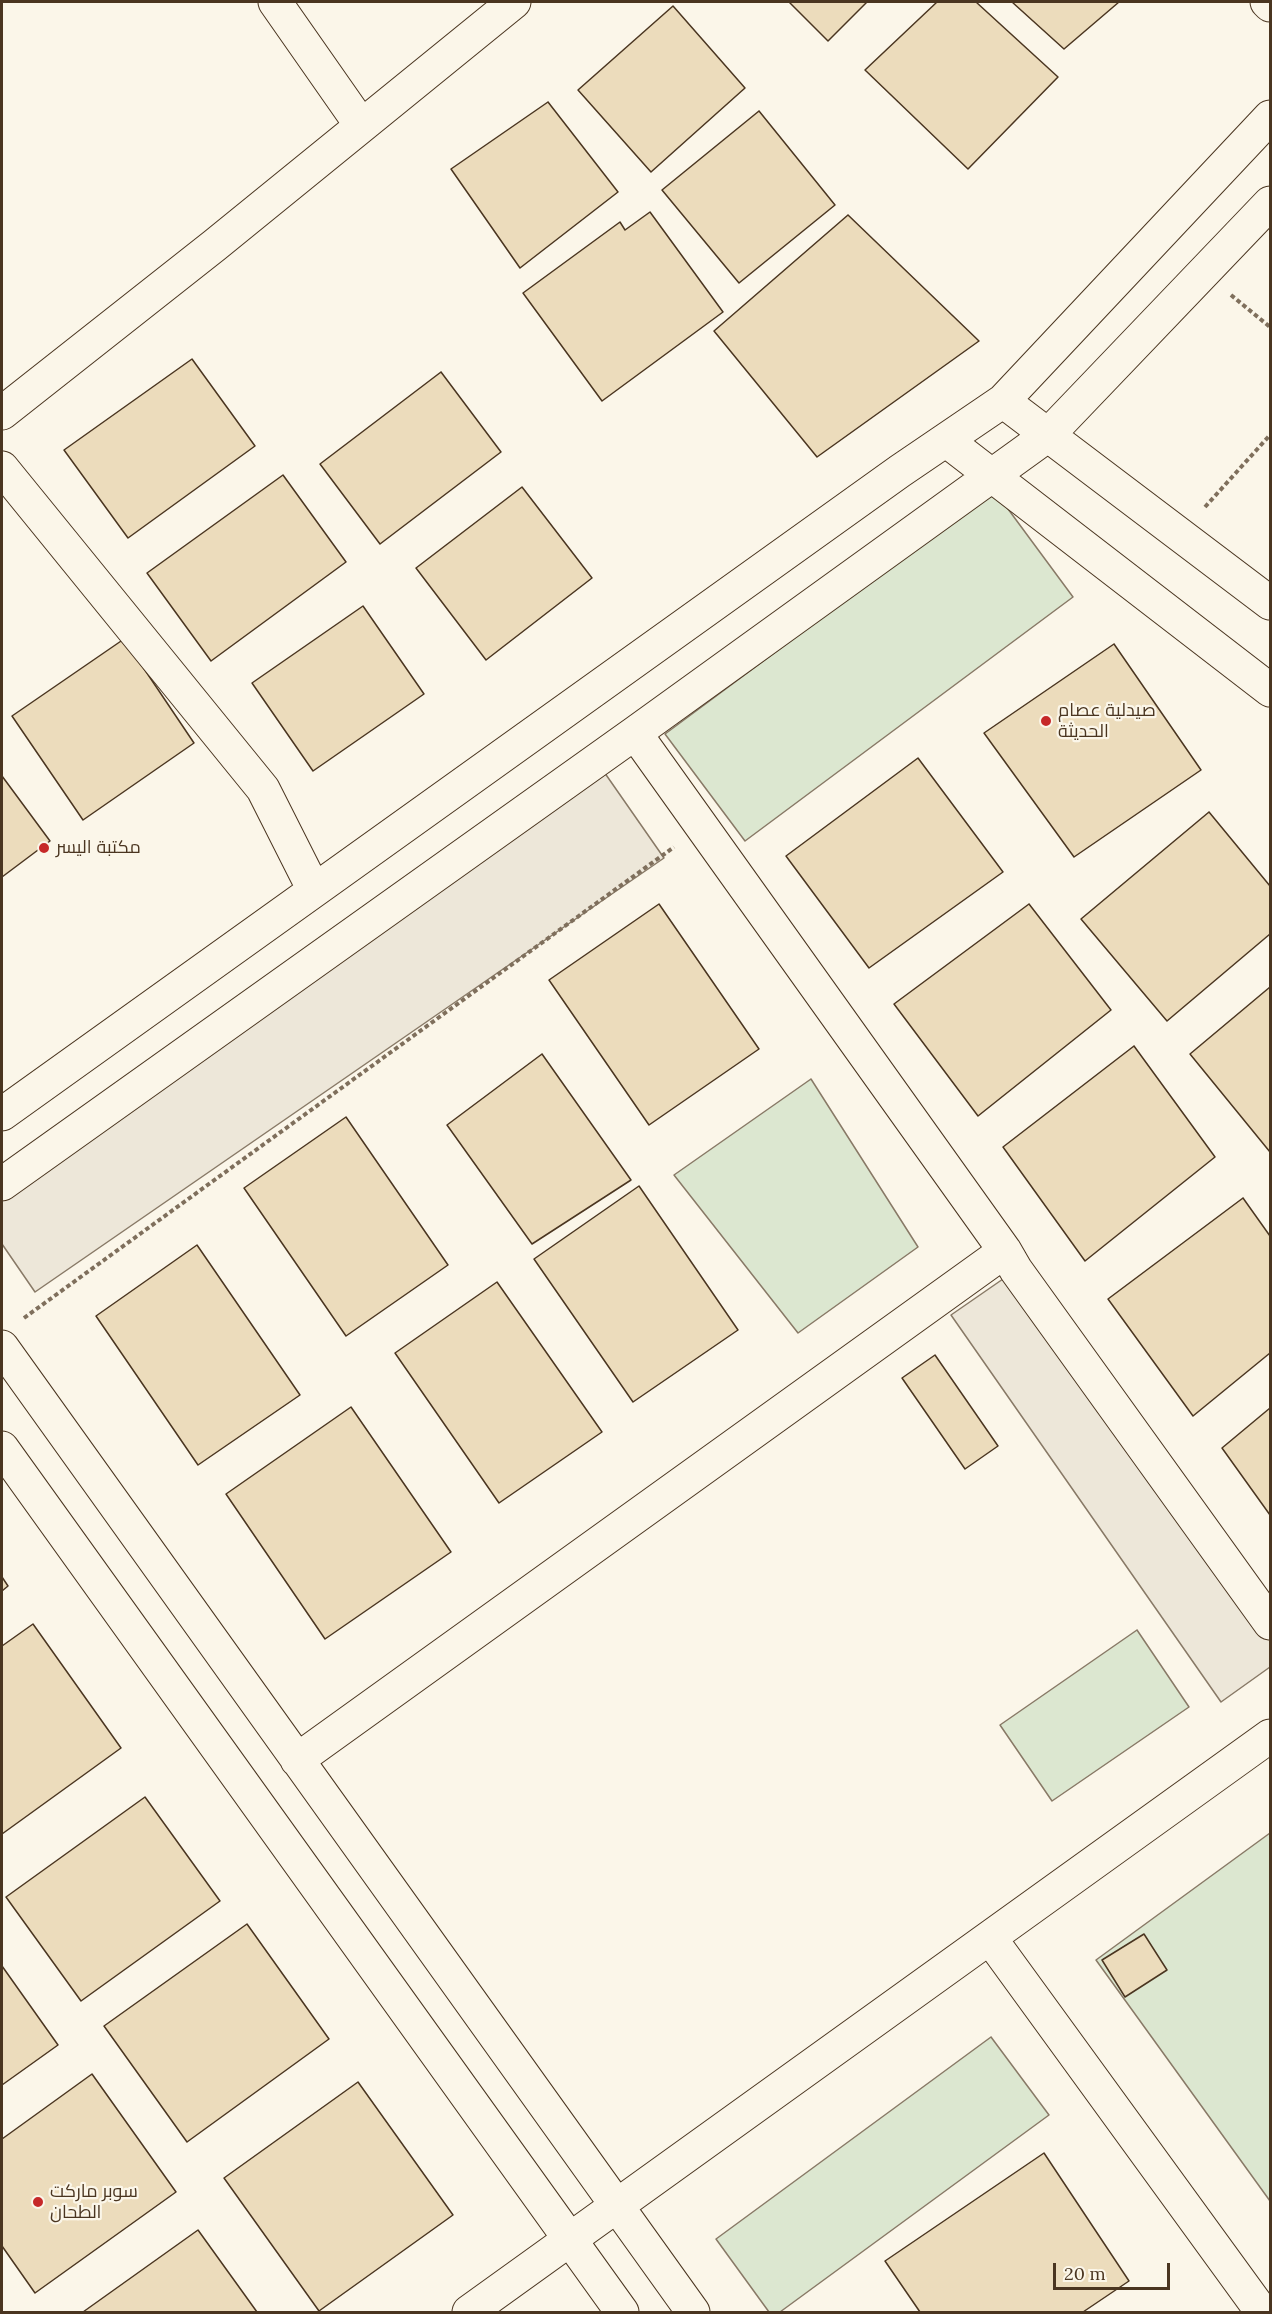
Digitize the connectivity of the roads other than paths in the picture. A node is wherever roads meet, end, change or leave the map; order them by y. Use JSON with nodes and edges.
{"nodes":[{"id":1,"x":275,"y":2,"type":"edge"},
{"id":2,"x":514,"y":2,"type":"edge"},
{"id":3,"x":1267,"y":2,"type":"edge"},
{"id":4,"x":1270,"y":5,"type":"edge"},
{"id":5,"x":1270,"y":117,"type":"edge"},
{"id":6,"x":361,"y":125,"type":"junction"},
{"id":7,"x":1270,"y":203,"type":"edge"},
{"id":8,"x":1003,"y":401,"type":"junction"},
{"id":9,"x":2,"y":413,"type":"edge"},
{"id":10,"x":1048,"y":435,"type":"junction"},
{"id":11,"x":946,"y":441,"type":"junction"},
{"id":12,"x":2,"y":468,"type":"edge"},
{"id":13,"x":992,"y":476,"type":"junction"},
{"id":14,"x":1270,"y":603,"type":"edge"},
{"id":15,"x":1241,"y":668,"type":"junction"},
{"id":16,"x":1270,"y":690,"type":"edge"},
{"id":17,"x":1270,"y":712,"type":"edge"},
{"id":18,"x":636,"y":733,"type":"junction"},
{"id":19,"x":314,"y":890,"type":"junction"},
{"id":20,"x":2,"y":1114,"type":"edge"},
{"id":21,"x":2,"y":1184,"type":"edge"},
{"id":22,"x":1005,"y":1251,"type":"junction"},
{"id":23,"x":2,"y":1347,"type":"edge"},
{"id":24,"x":2,"y":1448,"type":"edge"},
{"id":25,"x":1270,"y":1623,"type":"edge"},
{"id":26,"x":1270,"y":1736,"type":"edge"},
{"id":27,"x":297,"y":1760,"type":"junction"},
{"id":28,"x":990,"y":1938,"type":"junction"},
{"id":29,"x":617,"y":2206,"type":"junction"},
{"id":30,"x":570,"y":2240,"type":"junction"},
{"id":31,"x":469,"y":2313,"type":"edge"},
{"id":32,"x":622,"y":2313,"type":"edge"},
{"id":33,"x":693,"y":2313,"type":"edge"},
{"id":34,"x":1262,"y":2313,"type":"edge"}],
"edges":[{"from":1,"to":6,"type":"street"},
{"from":2,"to":6,"type":"street"},
{"from":3,"to":4,"type":"street"},
{"from":5,"to":8,"type":"street"},
{"from":6,"to":9,"type":"street"},
{"from":7,"to":10,"type":"street"},
{"from":8,"to":10,"type":"street"},
{"from":8,"to":11,"type":"street"},
{"from":10,"to":13,"type":"street"},
{"from":10,"to":14,"type":"street"},
{"from":11,"to":13,"type":"street"},
{"from":11,"to":19,"type":"street"},
{"from":12,"to":19,"type":"street"},
{"from":13,"to":15,"type":"street"},
{"from":13,"to":18,"type":"street"},
{"from":15,"to":16,"type":"street"},
{"from":15,"to":17,"type":"street"},
{"from":18,"to":21,"type":"street"},
{"from":18,"to":22,"type":"street"},
{"from":19,"to":20,"type":"street"},
{"from":22,"to":25,"type":"street"},
{"from":22,"to":27,"type":"street"},
{"from":23,"to":27,"type":"street"},
{"from":24,"to":30,"type":"street"},
{"from":26,"to":28,"type":"street"},
{"from":27,"to":29,"type":"street"},
{"from":28,"to":29,"type":"street"},
{"from":28,"to":34,"type":"street"},
{"from":29,"to":30,"type":"street"},
{"from":29,"to":33,"type":"street"},
{"from":30,"to":31,"type":"street"},
{"from":30,"to":32,"type":"street"}]}
